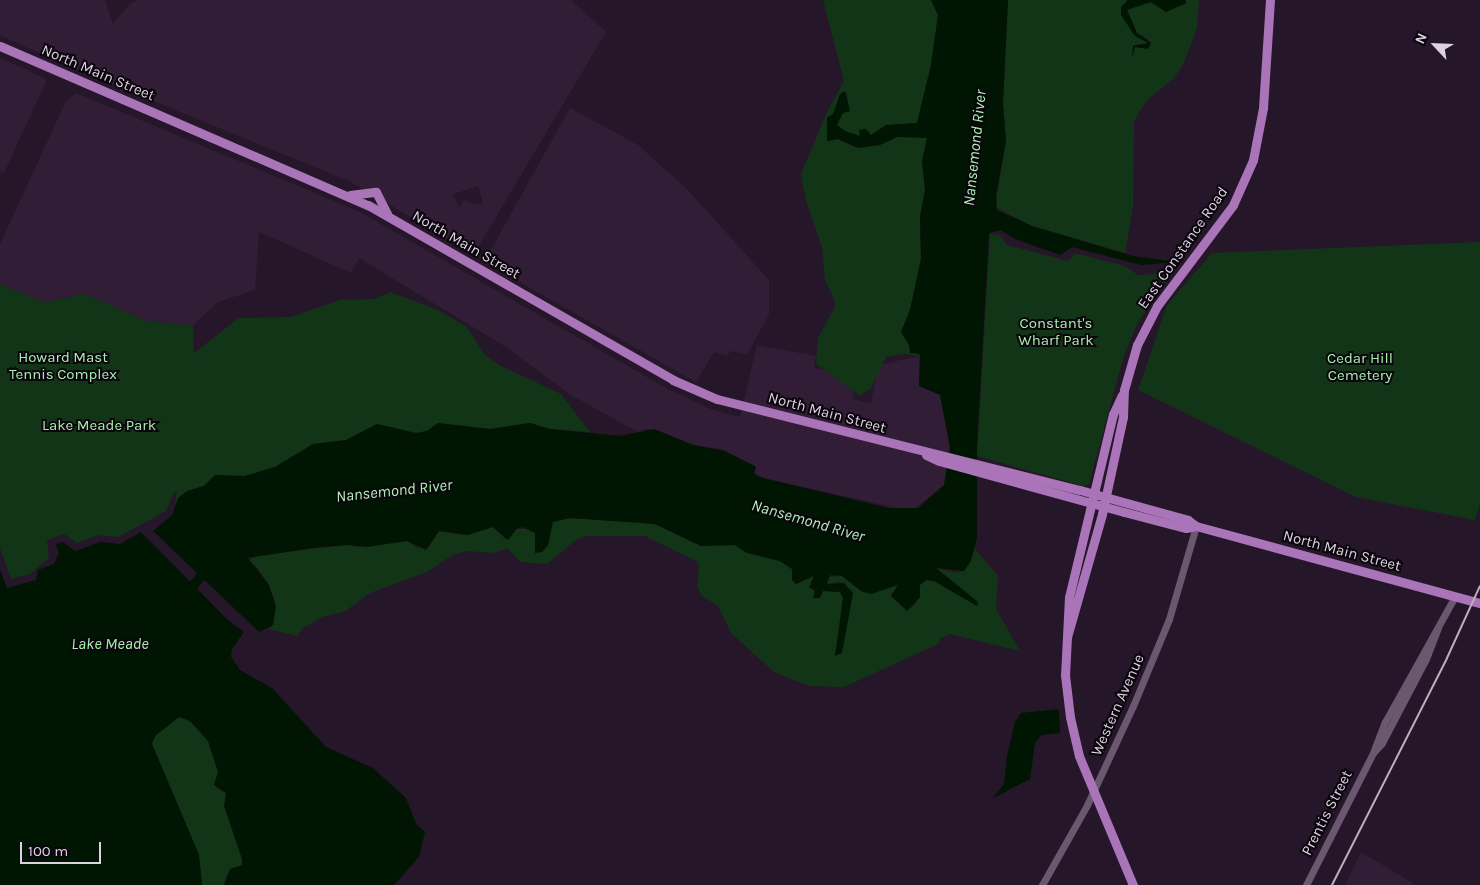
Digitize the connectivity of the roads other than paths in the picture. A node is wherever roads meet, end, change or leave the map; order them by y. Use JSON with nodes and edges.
{"nodes":[{"id":1,"x":1270,"y":0,"type":"edge"},
{"id":2,"x":0,"y":46,"type":"edge"},
{"id":3,"x":348,"y":195,"type":"junction"},
{"id":4,"x":391,"y":218,"type":"junction"},
{"id":5,"x":1124,"y":390,"type":"junction"},
{"id":6,"x":1094,"y":499,"type":"junction"},
{"id":7,"x":1104,"y":502,"type":"junction"},
{"id":8,"x":1196,"y":526,"type":"junction"},
{"id":9,"x":1455,"y":596,"type":"junction"},
{"id":10,"x":1480,"y":603,"type":"edge"},
{"id":11,"x":1067,"y":637,"type":"junction"},
{"id":12,"x":1094,"y":793,"type":"junction"},
{"id":13,"x":1042,"y":885,"type":"edge"},
{"id":14,"x":1133,"y":885,"type":"edge"},
{"id":15,"x":1306,"y":885,"type":"edge"}],
"edges":[{"from":1,"to":5,"type":"main road","name":"East Constance Road"},
{"from":2,"to":3,"type":"main road","name":"North Main Street"},
{"from":3,"to":4,"type":"main road","name":"North Main Street"},
{"from":3,"to":4,"type":"main road"},
{"from":4,"to":6,"type":"main road","name":"North Main Street"},
{"from":5,"to":6,"type":"main road","name":"East Constance Road"},
{"from":5,"to":7,"type":"main road","name":"East Constance Road"},
{"from":6,"to":7,"type":"main road","name":"North Main Street"},
{"from":6,"to":11,"type":"main road","name":"East Constance Road"},
{"from":7,"to":8,"type":"main road","name":"North Main Street"},
{"from":7,"to":11,"type":"main road","name":"East Constance Road"},
{"from":8,"to":9,"type":"main road","name":"North Main Street"},
{"from":8,"to":12,"type":"street","name":"Western Avenue"},
{"from":9,"to":10,"type":"main road","name":"North Main Street"},
{"from":9,"to":15,"type":"street","name":"Prentis Street"},
{"from":11,"to":12,"type":"main road"},
{"from":12,"to":13,"type":"street","name":"Western Avenue"},
{"from":12,"to":14,"type":"main road"}]}
